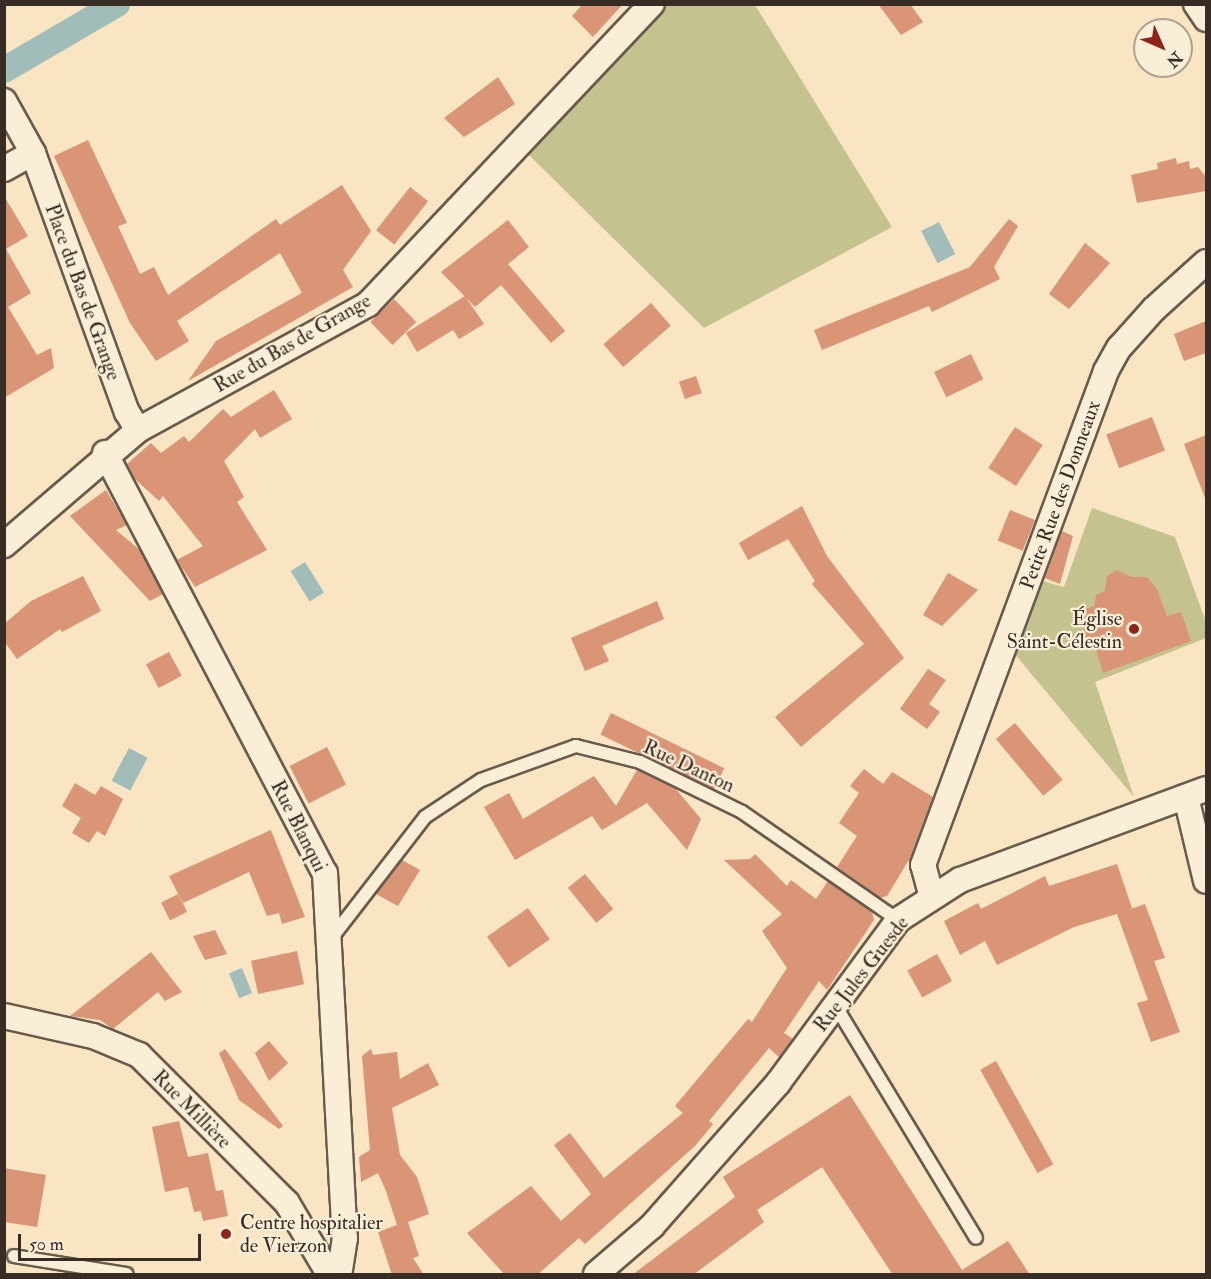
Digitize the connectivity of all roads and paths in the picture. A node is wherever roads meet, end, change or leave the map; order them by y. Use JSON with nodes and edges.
{"nodes":[{"id":1,"x":652,"y":4,"type":"edge"},
{"id":2,"x":1196,"y":4,"type":"edge"},
{"id":3,"x":1206,"y":19,"type":"edge"},
{"id":4,"x":10,"y":110,"type":"edge"},
{"id":5,"x":33,"y":153,"type":"junction"},
{"id":6,"x":4,"y":169,"type":"edge"},
{"id":7,"x":1206,"y":262,"type":"edge"},
{"id":8,"x":138,"y":430,"type":"junction"},
{"id":9,"x":105,"y":453,"type":"junction"},
{"id":10,"x":4,"y":545,"type":"edge"},
{"id":11,"x":1196,"y":793,"type":"edge"},
{"id":12,"x":1206,"y":881,"type":"edge"},
{"id":13,"x":931,"y":894,"type":"junction"},
{"id":14,"x":898,"y":920,"type":"junction"},
{"id":15,"x":330,"y":941,"type":"junction"},
{"id":16,"x":835,"y":1005,"type":"junction"},
{"id":17,"x":4,"y":1016,"type":"edge"},
{"id":18,"x":976,"y":1238,"type":"dead end"},
{"id":19,"x":14,"y":1256,"type":"dead end"},
{"id":20,"x":127,"y":1275,"type":"edge"},
{"id":21,"x":329,"y":1275,"type":"edge"},
{"id":22,"x":339,"y":1275,"type":"edge"},
{"id":23,"x":596,"y":1275,"type":"edge"}],
"edges":[{"from":1,"to":8,"type":"street","name":"Rue du Bas de Grange"},
{"from":2,"to":3,"type":"street"},
{"from":4,"to":5,"type":"street","name":"Place du Bas de Grange"},
{"from":5,"to":6,"type":"street"},
{"from":5,"to":8,"type":"street","name":"Place du Bas de Grange"},
{"from":7,"to":13,"type":"street","name":"Petite Rue des Donneaux"},
{"from":8,"to":9,"type":"street","name":"Rue du Bas de Grange"},
{"from":9,"to":10,"type":"street","name":"Rue du Bas de Grange"},
{"from":9,"to":15,"type":"street","name":"Rue Blanqui"},
{"from":11,"to":12,"type":"street"},
{"from":11,"to":13,"type":"street","name":"Rue Jules Guesde"},
{"from":13,"to":14,"type":"street","name":"Rue Jules Guesde"},
{"from":14,"to":15,"type":"lane","name":"Rue Danton"},
{"from":14,"to":16,"type":"street","name":"Rue Jules Guesde"},
{"from":15,"to":22,"type":"street","name":"Rue Blanqui"},
{"from":16,"to":18,"type":"lane"},
{"from":16,"to":23,"type":"street","name":"Rue Jules Guesde"},
{"from":17,"to":21,"type":"street","name":"Rue Millière"},
{"from":19,"to":20,"type":"lane"}]}
